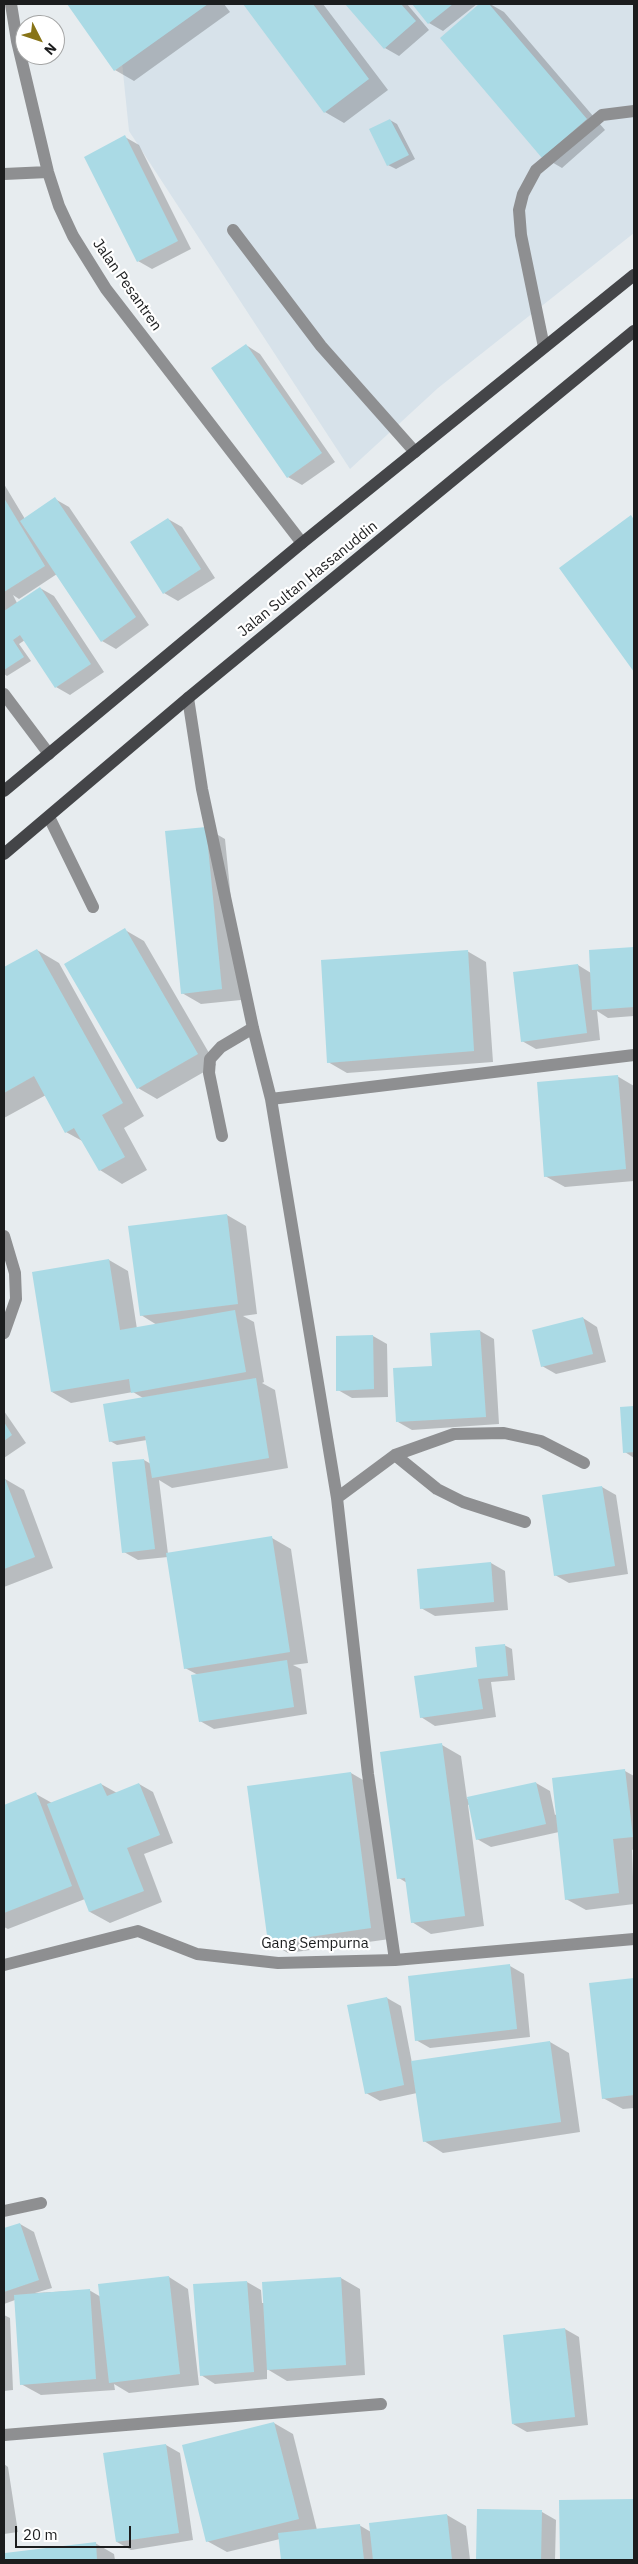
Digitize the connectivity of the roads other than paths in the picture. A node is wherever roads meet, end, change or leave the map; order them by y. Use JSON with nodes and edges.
{"nodes":[{"id":1,"x":11,"y":4,"type":"edge"},
{"id":2,"x":634,"y":111,"type":"edge"},
{"id":3,"x":48,"y":172,"type":"junction"},
{"id":4,"x":4,"y":174,"type":"edge"},
{"id":5,"x":233,"y":230,"type":"dead end"},
{"id":6,"x":634,"y":275,"type":"edge"},
{"id":7,"x":634,"y":331,"type":"edge"},
{"id":8,"x":544,"y":347,"type":"junction"},
{"id":9,"x":415,"y":452,"type":"junction"},
{"id":10,"x":302,"y":543,"type":"junction"},
{"id":11,"x":4,"y":694,"type":"edge"},
{"id":12,"x":188,"y":698,"type":"junction"},
{"id":13,"x":49,"y":754,"type":"junction"},
{"id":14,"x":4,"y":791,"type":"edge"},
{"id":15,"x":49,"y":817,"type":"junction"},
{"id":16,"x":4,"y":854,"type":"edge"},
{"id":17,"x":94,"y":907,"type":"dead end"},
{"id":18,"x":253,"y":1028,"type":"junction"},
{"id":19,"x":634,"y":1055,"type":"edge"},
{"id":20,"x":271,"y":1099,"type":"junction"},
{"id":21,"x":222,"y":1136,"type":"dead end"},
{"id":22,"x":4,"y":1236,"type":"edge"},
{"id":23,"x":4,"y":1333,"type":"edge"},
{"id":24,"x":395,"y":1455,"type":"junction"},
{"id":25,"x":584,"y":1463,"type":"dead end"},
{"id":26,"x":337,"y":1498,"type":"junction"},
{"id":27,"x":525,"y":1522,"type":"dead end"},
{"id":28,"x":634,"y":1939,"type":"edge"},
{"id":29,"x":396,"y":1960,"type":"junction"},
{"id":30,"x":4,"y":1965,"type":"edge"},
{"id":31,"x":41,"y":2203,"type":"dead end"},
{"id":32,"x":4,"y":2211,"type":"edge"},
{"id":33,"x":381,"y":2404,"type":"dead end"},
{"id":34,"x":4,"y":2435,"type":"edge"}],
"edges":[{"from":1,"to":3,"type":"street","name":"Jalan Pesantren"},
{"from":2,"to":8,"type":"street"},
{"from":3,"to":4,"type":"street"},
{"from":3,"to":10,"type":"street","name":"Jalan Pesantren"},
{"from":5,"to":9,"type":"street"},
{"from":6,"to":8,"type":"main road","name":"Jalan Sultan Hassanuddin"},
{"from":7,"to":12,"type":"main road","name":"Jalan Sultan Hassanuddin"},
{"from":8,"to":9,"type":"main road","name":"Jalan Sultan Hassanuddin"},
{"from":9,"to":10,"type":"main road","name":"Jalan Sultan Hassanuddin"},
{"from":10,"to":13,"type":"main road","name":"Jalan Sultan Hassanuddin"},
{"from":11,"to":13,"type":"street"},
{"from":12,"to":15,"type":"main road","name":"Jalan Sultan Hassanuddin"},
{"from":12,"to":18,"type":"street"},
{"from":13,"to":14,"type":"main road","name":"Jalan Sultan Hassanuddin"},
{"from":15,"to":16,"type":"main road","name":"Jalan Sultan Hassanuddin"},
{"from":15,"to":17,"type":"street"},
{"from":18,"to":20,"type":"street"},
{"from":18,"to":21,"type":"street"},
{"from":19,"to":20,"type":"street"},
{"from":20,"to":26,"type":"street"},
{"from":22,"to":23,"type":"street"},
{"from":24,"to":25,"type":"street"},
{"from":24,"to":26,"type":"street"},
{"from":24,"to":27,"type":"street"},
{"from":26,"to":29,"type":"street"},
{"from":28,"to":29,"type":"street","name":"Gang Sempurna"},
{"from":29,"to":30,"type":"street","name":"Gang Sempurna"},
{"from":31,"to":32,"type":"street"},
{"from":33,"to":34,"type":"street"}]}
